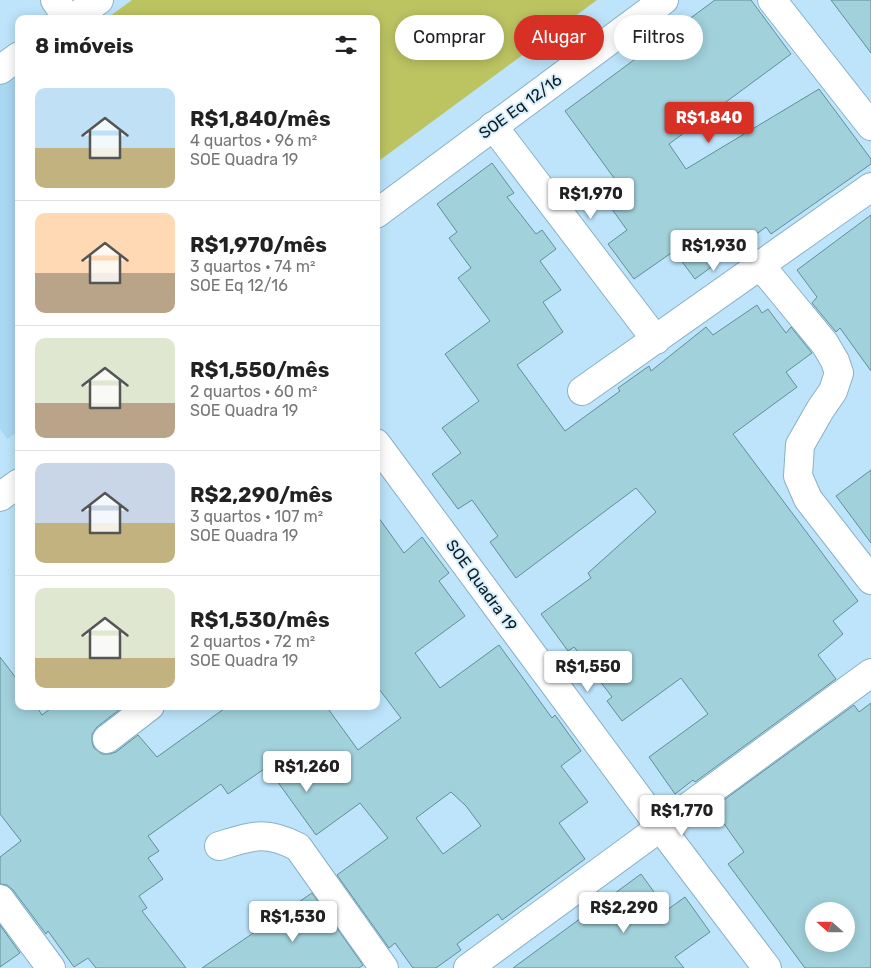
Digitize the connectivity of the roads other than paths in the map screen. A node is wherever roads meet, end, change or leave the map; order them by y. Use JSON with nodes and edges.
{"nodes":[{"id":1,"x":55,"y":0,"type":"edge"},
{"id":2,"x":99,"y":0,"type":"edge"},
{"id":3,"x":664,"y":0,"type":"edge"},
{"id":4,"x":772,"y":0,"type":"edge"},
{"id":5,"x":65,"y":15,"type":"edge"},
{"id":6,"x":78,"y":15,"type":"edge"},
{"id":7,"x":15,"y":59,"type":"edge"},
{"id":8,"x":0,"y":70,"type":"edge"},
{"id":9,"x":493,"y":126,"type":"junction"},
{"id":10,"x":871,"y":126,"type":"edge"},
{"id":11,"x":871,"y":187,"type":"edge"},
{"id":12,"x":380,"y":211,"type":"edge"},
{"id":13,"x":760,"y":265,"type":"junction"},
{"id":14,"x":656,"y":340,"type":"junction"},
{"id":15,"x":582,"y":391,"type":"dead end"},
{"id":16,"x":380,"y":448,"type":"edge"},
{"id":17,"x":15,"y":486,"type":"edge"},
{"id":18,"x":0,"y":497,"type":"edge"},
{"id":19,"x":871,"y":580,"type":"edge"},
{"id":20,"x":871,"y":673,"type":"edge"},
{"id":21,"x":145,"y":710,"type":"edge"},
{"id":22,"x":107,"y":740,"type":"dead end"},
{"id":23,"x":660,"y":827,"type":"junction"},
{"id":24,"x":219,"y":846,"type":"dead end"},
{"id":25,"x":0,"y":899,"type":"edge"},
{"id":26,"x":51,"y":968,"type":"edge"},
{"id":27,"x":384,"y":968,"type":"edge"},
{"id":28,"x":468,"y":968,"type":"edge"},
{"id":29,"x":768,"y":968,"type":"edge"}],
"edges":[{"from":1,"to":5,"type":"street"},
{"from":2,"to":6,"type":"street"},
{"from":3,"to":9,"type":"street","name":"SOE Eq 12/16"},
{"from":4,"to":10,"type":"street"},
{"from":7,"to":8,"type":"street"},
{"from":9,"to":12,"type":"street","name":"SOE Eq 12/16"},
{"from":9,"to":14,"type":"street"},
{"from":11,"to":13,"type":"street"},
{"from":13,"to":14,"type":"street"},
{"from":13,"to":19,"type":"street"},
{"from":14,"to":15,"type":"street"},
{"from":16,"to":23,"type":"street","name":"SOE Quadra 19"},
{"from":17,"to":18,"type":"street"},
{"from":20,"to":23,"type":"street"},
{"from":21,"to":22,"type":"street"},
{"from":23,"to":28,"type":"street"},
{"from":23,"to":29,"type":"street","name":"SOE Quadra 19"},
{"from":24,"to":27,"type":"street"},
{"from":25,"to":26,"type":"street"}]}
